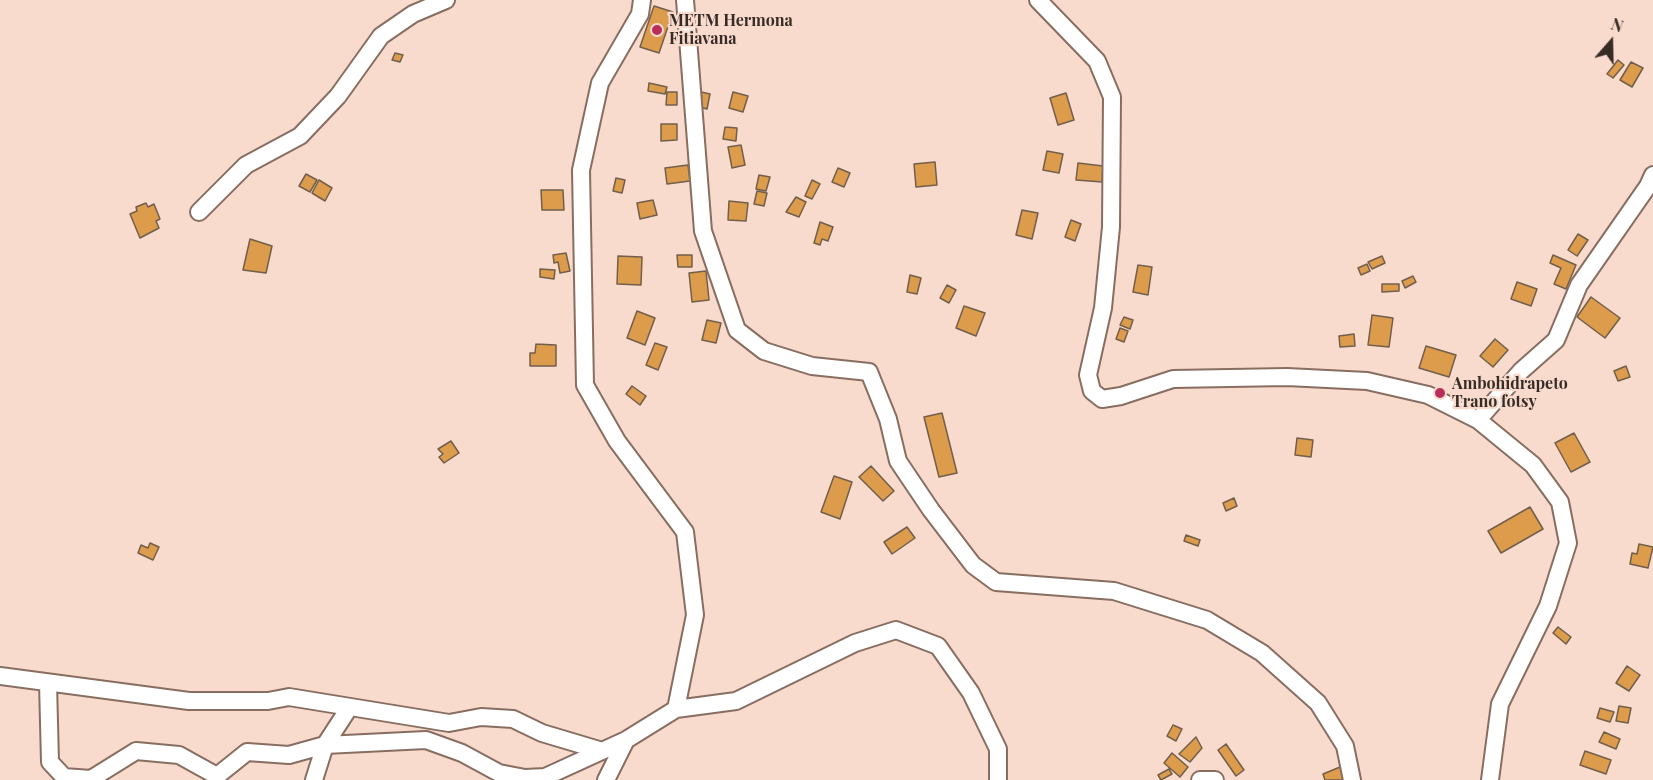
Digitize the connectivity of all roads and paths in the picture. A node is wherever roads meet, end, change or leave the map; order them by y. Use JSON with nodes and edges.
{"nodes":[{"id":1,"x":446,"y":0,"type":"edge"},
{"id":2,"x":642,"y":0,"type":"edge"},
{"id":3,"x":685,"y":0,"type":"edge"},
{"id":4,"x":1038,"y":0,"type":"edge"},
{"id":5,"x":1653,"y":175,"type":"edge"},
{"id":6,"x":199,"y":212,"type":"dead end"},
{"id":7,"x":1478,"y":420,"type":"junction"},
{"id":8,"x":0,"y":676,"type":"edge"},
{"id":9,"x":48,"y":683,"type":"junction"},
{"id":10,"x":349,"y":708,"type":"junction"},
{"id":11,"x":676,"y":710,"type":"junction"},
{"id":12,"x":627,"y":740,"type":"junction"},
{"id":13,"x":325,"y":745,"type":"junction"},
{"id":14,"x":599,"y":750,"type":"junction"},
{"id":15,"x":314,"y":780,"type":"edge"},
{"id":16,"x":606,"y":780,"type":"edge"},
{"id":17,"x":998,"y":780,"type":"edge"},
{"id":18,"x":1200,"y":780,"type":"edge"},
{"id":19,"x":1215,"y":780,"type":"edge"},
{"id":20,"x":1352,"y":780,"type":"edge"},
{"id":21,"x":1490,"y":780,"type":"edge"}],
"edges":[{"from":1,"to":6,"type":"street"},
{"from":2,"to":11,"type":"street"},
{"from":3,"to":20,"type":"street"},
{"from":4,"to":7,"type":"street"},
{"from":5,"to":7,"type":"street"},
{"from":7,"to":21,"type":"street"},
{"from":8,"to":9,"type":"street"},
{"from":9,"to":10,"type":"street"},
{"from":9,"to":13,"type":"street"},
{"from":10,"to":13,"type":"street"},
{"from":10,"to":14,"type":"street"},
{"from":11,"to":12,"type":"street"},
{"from":11,"to":17,"type":"street"},
{"from":12,"to":14,"type":"street"},
{"from":12,"to":16,"type":"street"},
{"from":13,"to":14,"type":"street"},
{"from":13,"to":15,"type":"street"},
{"from":18,"to":19,"type":"street"}]}
